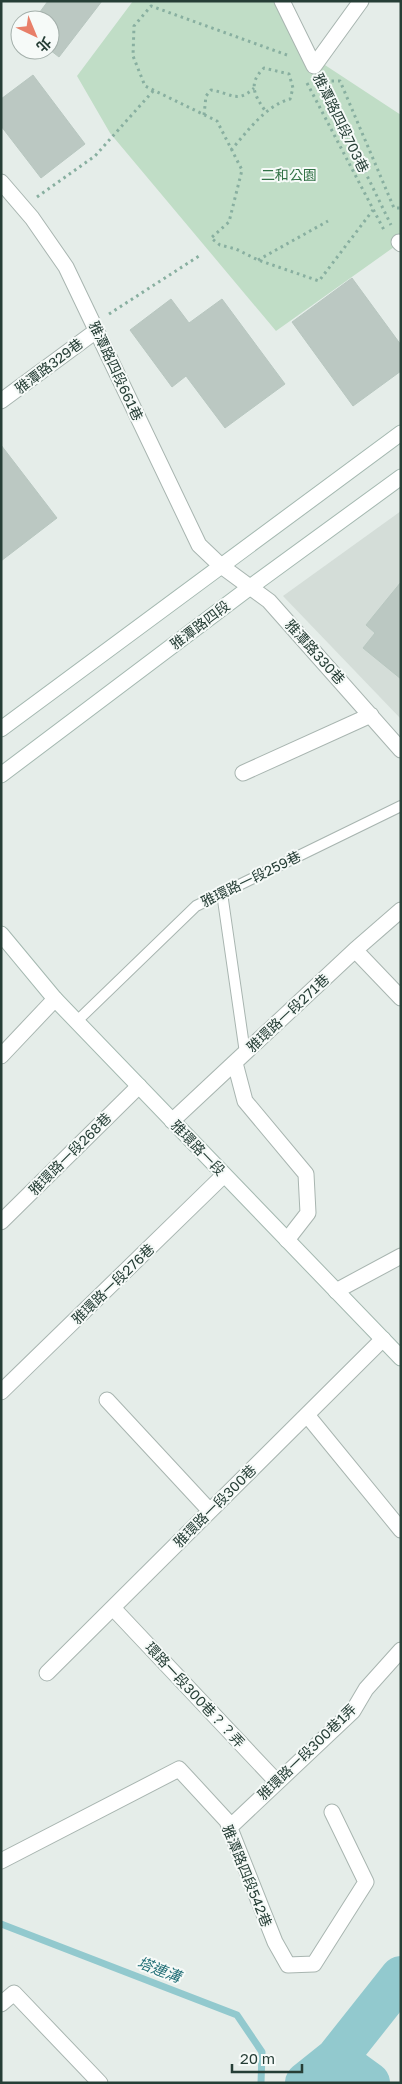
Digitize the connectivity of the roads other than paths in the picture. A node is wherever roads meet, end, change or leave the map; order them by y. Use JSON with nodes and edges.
{"nodes":[{"id":1,"x":282,"y":1,"type":"edge"},
{"id":2,"x":361,"y":1,"type":"edge"},
{"id":3,"x":1,"y":182,"type":"edge"},
{"id":4,"x":12,"y":202,"type":"edge"},
{"id":5,"x":95,"y":327,"type":"junction"},
{"id":6,"x":1,"y":401,"type":"edge"},
{"id":7,"x":401,"y":433,"type":"edge"},
{"id":8,"x":401,"y":477,"type":"edge"},
{"id":9,"x":220,"y":565,"type":"junction"},
{"id":10,"x":249,"y":588,"type":"junction"},
{"id":11,"x":371,"y":715,"type":"junction"},
{"id":12,"x":1,"y":729,"type":"edge"},
{"id":13,"x":401,"y":750,"type":"edge"},
{"id":14,"x":243,"y":773,"type":"dead end"},
{"id":15,"x":1,"y":775,"type":"edge"},
{"id":16,"x":401,"y":806,"type":"edge"},
{"id":17,"x":222,"y":893,"type":"junction"},
{"id":18,"x":401,"y":910,"type":"edge"},
{"id":19,"x":1,"y":934,"type":"edge"},
{"id":20,"x":356,"y":950,"type":"junction"},
{"id":21,"x":401,"y":998,"type":"edge"},
{"id":22,"x":55,"y":999,"type":"junction"},
{"id":23,"x":77,"y":1021,"type":"junction"},
{"id":24,"x":1,"y":1056,"type":"edge"},
{"id":25,"x":240,"y":1058,"type":"junction"},
{"id":26,"x":138,"y":1086,"type":"junction"},
{"id":27,"x":172,"y":1121,"type":"junction"},
{"id":28,"x":224,"y":1175,"type":"junction"},
{"id":29,"x":1,"y":1222,"type":"edge"},
{"id":30,"x":287,"y":1240,"type":"junction"},
{"id":31,"x":401,"y":1256,"type":"edge"},
{"id":32,"x":336,"y":1290,"type":"junction"},
{"id":33,"x":383,"y":1339,"type":"junction"},
{"id":34,"x":401,"y":1358,"type":"edge"},
{"id":35,"x":1,"y":1392,"type":"edge"},
{"id":36,"x":107,"y":1400,"type":"dead end"},
{"id":37,"x":307,"y":1415,"type":"junction"},
{"id":38,"x":210,"y":1511,"type":"junction"},
{"id":39,"x":401,"y":1530,"type":"edge"},
{"id":40,"x":113,"y":1608,"type":"junction"},
{"id":41,"x":401,"y":1650,"type":"edge"},
{"id":42,"x":48,"y":1673,"type":"dead end"},
{"id":43,"x":277,"y":1782,"type":"junction"},
{"id":44,"x":332,"y":1812,"type":"dead end"},
{"id":45,"x":229,"y":1828,"type":"junction"},
{"id":46,"x":1,"y":1862,"type":"edge"},
{"id":47,"x":1,"y":2004,"type":"edge"},
{"id":48,"x":100,"y":2083,"type":"edge"}],
"edges":[{"from":1,"to":2,"type":"street","name":"雅潭路四段703巷"},
{"from":3,"to":4,"type":"street","name":"雅潭路四段661巷"},
{"from":4,"to":5,"type":"street","name":"雅潭路四段661巷"},
{"from":5,"to":6,"type":"street","name":"雅潭路329巷"},
{"from":5,"to":9,"type":"street","name":"雅潭路四段661巷"},
{"from":7,"to":9,"type":"street"},
{"from":8,"to":10,"type":"street","name":"雅潭路四段"},
{"from":9,"to":10,"type":"street","name":"雅潭路330巷"},
{"from":9,"to":12,"type":"street"},
{"from":10,"to":11,"type":"street","name":"雅潭路330巷"},
{"from":10,"to":15,"type":"street","name":"雅潭路四段"},
{"from":11,"to":13,"type":"street","name":"雅潭路330巷"},
{"from":11,"to":14,"type":"street"},
{"from":16,"to":17,"type":"lane","name":"雅環路一段259巷"},
{"from":17,"to":23,"type":"lane","name":"雅環路一段259巷"},
{"from":17,"to":25,"type":"lane"},
{"from":18,"to":20,"type":"street"},
{"from":19,"to":22,"type":"street","name":"雅環路一段"},
{"from":20,"to":21,"type":"street"},
{"from":20,"to":25,"type":"street","name":"雅環路一段271巷"},
{"from":22,"to":23,"type":"street","name":"雅環路一段"},
{"from":22,"to":24,"type":"street"},
{"from":23,"to":26,"type":"street","name":"雅環路一段"},
{"from":25,"to":27,"type":"street","name":"雅環路一段271巷"},
{"from":25,"to":30,"type":"street"},
{"from":26,"to":27,"type":"street","name":"雅環路一段"},
{"from":26,"to":29,"type":"street","name":"雅環路一段268巷"},
{"from":27,"to":28,"type":"street","name":"雅環路一段"},
{"from":28,"to":30,"type":"street","name":"雅環路一段"},
{"from":28,"to":35,"type":"street","name":"雅環路一段276巷"},
{"from":30,"to":32,"type":"street","name":"雅環路一段"},
{"from":31,"to":32,"type":"street"},
{"from":32,"to":33,"type":"street","name":"雅環路一段"},
{"from":33,"to":34,"type":"street","name":"雅環路一段"},
{"from":33,"to":37,"type":"street","name":"雅環路一段300巷"},
{"from":36,"to":38,"type":"street"},
{"from":37,"to":38,"type":"street","name":"雅環路一段300巷"},
{"from":37,"to":39,"type":"street"},
{"from":38,"to":40,"type":"street","name":"雅環路一段300巷"},
{"from":40,"to":42,"type":"street","name":"雅環路一段300巷"},
{"from":40,"to":43,"type":"street","name":"環路一段300巷？？弄"},
{"from":41,"to":43,"type":"street","name":"雅環路一段300巷1弄"},
{"from":43,"to":45,"type":"street","name":"雅環路一段300巷1弄"},
{"from":44,"to":45,"type":"street","name":"雅潭路四段542巷"},
{"from":45,"to":46,"type":"street","name":"雅潭路四段542巷"},
{"from":47,"to":48,"type":"street"}]}
